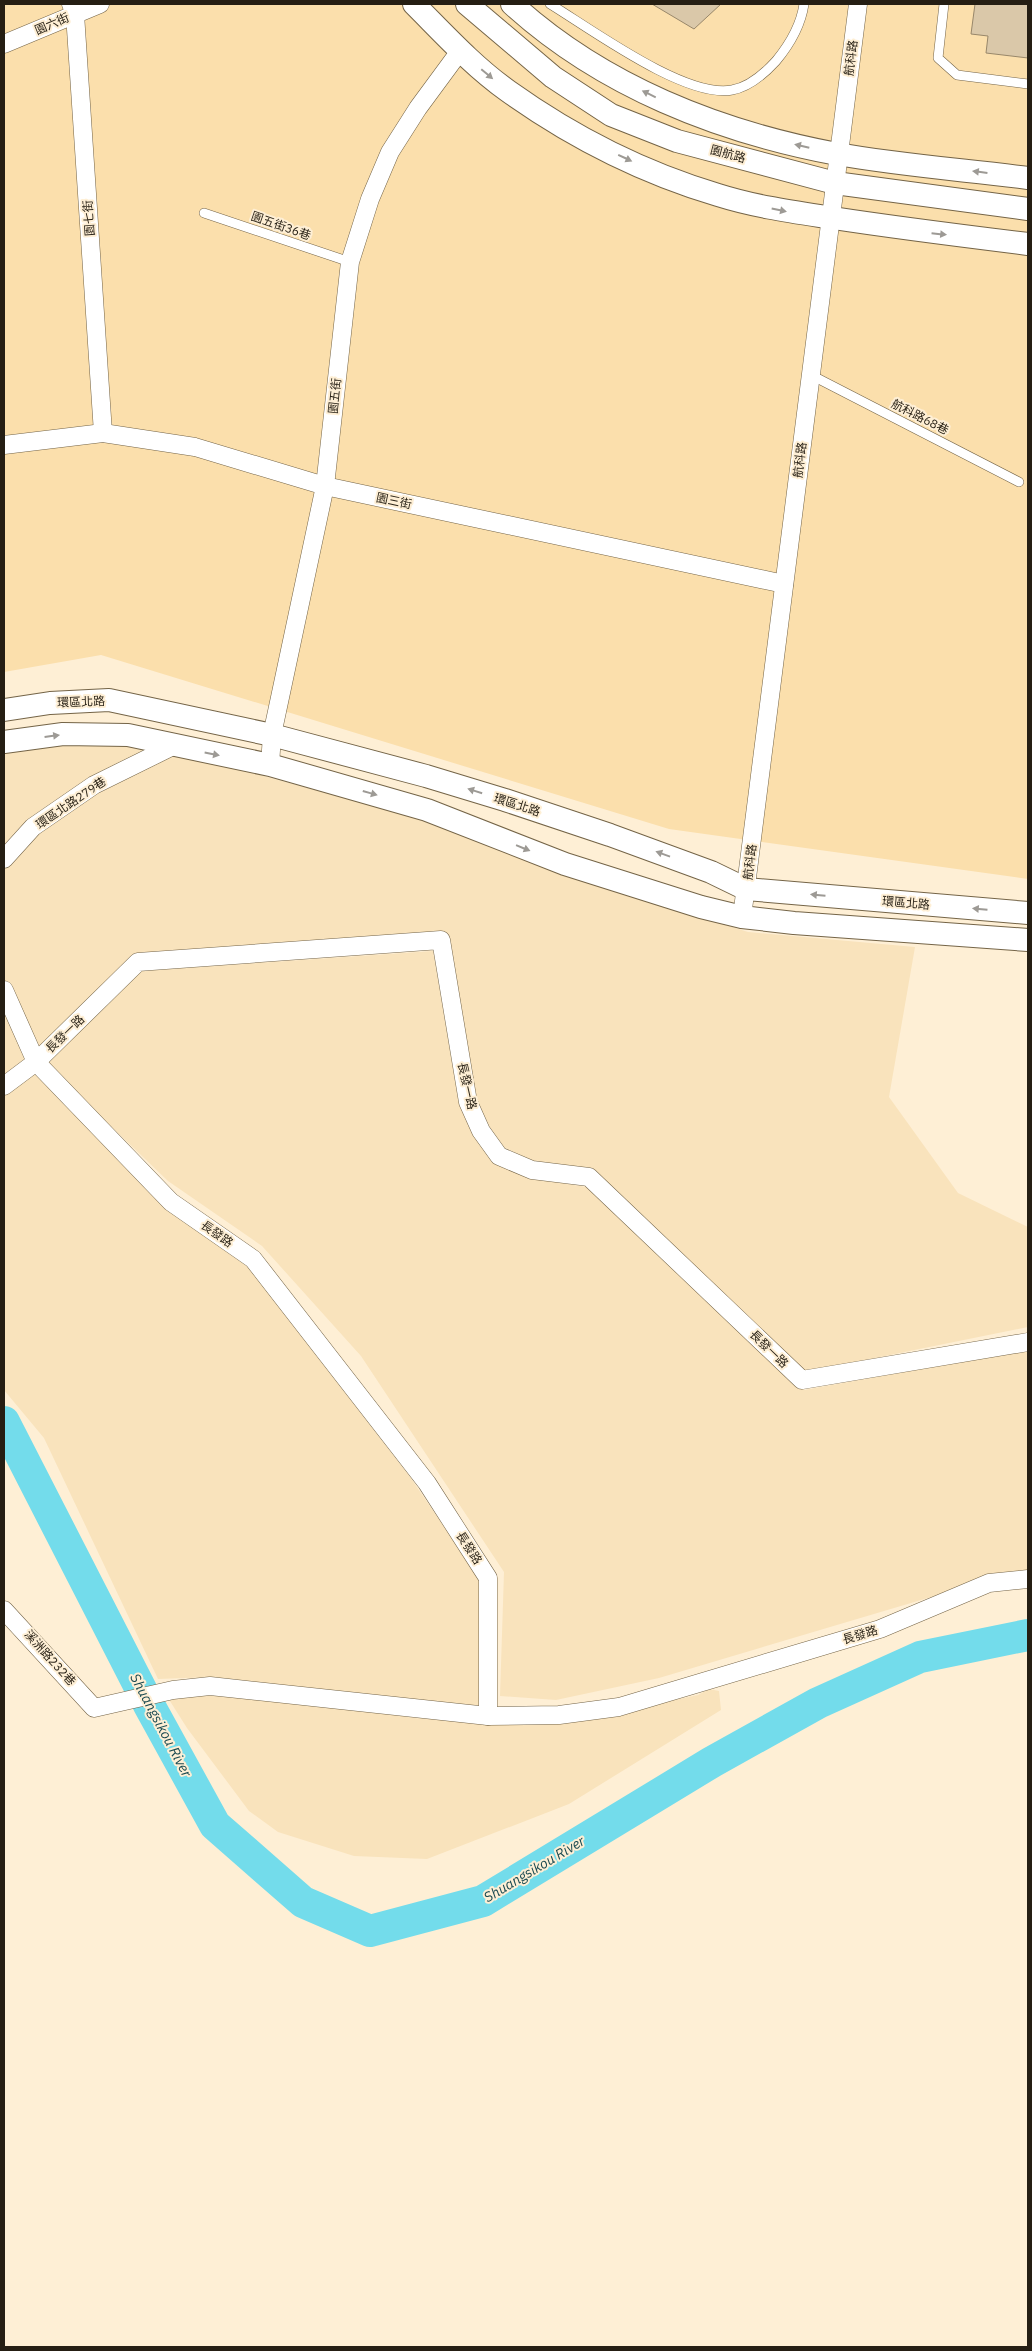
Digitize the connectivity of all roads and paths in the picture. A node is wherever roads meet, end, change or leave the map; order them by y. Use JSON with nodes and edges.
{"nodes":[{"id":1,"x":100,"y":4,"type":"edge"},
{"id":2,"x":414,"y":4,"type":"edge"},
{"id":3,"x":467,"y":4,"type":"edge"},
{"id":4,"x":512,"y":4,"type":"edge"},
{"id":5,"x":550,"y":4,"type":"edge"},
{"id":6,"x":804,"y":4,"type":"edge"},
{"id":7,"x":858,"y":4,"type":"edge"},
{"id":8,"x":944,"y":4,"type":"edge"},
{"id":9,"x":73,"y":9,"type":"edge"},
{"id":10,"x":4,"y":44,"type":"edge"},
{"id":11,"x":460,"y":51,"type":"junction"},
{"id":12,"x":1028,"y":84,"type":"edge"},
{"id":13,"x":839,"y":154,"type":"junction"},
{"id":14,"x":1028,"y":178,"type":"edge"},
{"id":15,"x":835,"y":183,"type":"junction"},
{"id":16,"x":1028,"y":209,"type":"edge"},
{"id":17,"x":204,"y":213,"type":"dead end"},
{"id":18,"x":831,"y":218,"type":"junction"},
{"id":19,"x":1028,"y":244,"type":"edge"},
{"id":20,"x":350,"y":262,"type":"junction"},
{"id":21,"x":811,"y":376,"type":"junction"},
{"id":22,"x":103,"y":433,"type":"junction"},
{"id":23,"x":4,"y":445,"type":"edge"},
{"id":24,"x":1019,"y":482,"type":"dead end"},
{"id":25,"x":326,"y":486,"type":"junction"},
{"id":26,"x":784,"y":584,"type":"junction"},
{"id":27,"x":4,"y":710,"type":"edge"},
{"id":28,"x":272,"y":735,"type":"junction"},
{"id":29,"x":4,"y":742,"type":"edge"},
{"id":30,"x":173,"y":746,"type":"junction"},
{"id":31,"x":270,"y":765,"type":"junction"},
{"id":32,"x":4,"y":859,"type":"edge"},
{"id":33,"x":746,"y":889,"type":"junction"},
{"id":34,"x":1028,"y":913,"type":"edge"},
{"id":35,"x":742,"y":917,"type":"junction"},
{"id":36,"x":1028,"y":940,"type":"edge"},
{"id":37,"x":4,"y":990,"type":"edge"},
{"id":38,"x":36,"y":1062,"type":"junction"},
{"id":39,"x":4,"y":1086,"type":"edge"},
{"id":40,"x":1028,"y":1342,"type":"edge"},
{"id":41,"x":1028,"y":1579,"type":"edge"},
{"id":42,"x":4,"y":1610,"type":"edge"},
{"id":43,"x":488,"y":1716,"type":"junction"}],
"edges":[{"from":1,"to":9,"type":"street","name":"園六街"},
{"from":2,"to":11,"type":"street"},
{"from":3,"to":15,"type":"street","name":"園航路"},
{"from":13,"to":4,"type":"street","one_way":true},
{"from":5,"to":6,"type":"lane"},
{"from":7,"to":13,"type":"street","name":"航科路"},
{"from":8,"to":12,"type":"lane"},
{"from":9,"to":10,"type":"street","name":"園六街"},
{"from":9,"to":22,"type":"street","name":"園七街"},
{"from":11,"to":18,"type":"street","one_way":true},
{"from":11,"to":20,"type":"street","name":"園五街"},
{"from":14,"to":13,"type":"street","one_way":true},
{"from":13,"to":15,"type":"street","name":"航科路"},
{"from":15,"to":16,"type":"street","name":"園航路"},
{"from":15,"to":18,"type":"street","name":"航科路"},
{"from":17,"to":20,"type":"lane","name":"園五街36巷"},
{"from":18,"to":19,"type":"street","one_way":true},
{"from":18,"to":21,"type":"street","name":"航科路"},
{"from":20,"to":25,"type":"street","name":"園五街"},
{"from":21,"to":24,"type":"lane","name":"航科路68巷"},
{"from":21,"to":26,"type":"street","name":"航科路"},
{"from":22,"to":23,"type":"street","name":"園三街"},
{"from":22,"to":25,"type":"street","name":"園三街"},
{"from":25,"to":26,"type":"street","name":"園三街"},
{"from":25,"to":28,"type":"street","name":"園五街"},
{"from":26,"to":33,"type":"street","name":"航科路"},
{"from":27,"to":28,"type":"street","name":"環區北路"},
{"from":28,"to":31,"type":"street","name":"園五街"},
{"from":33,"to":28,"type":"street","name":"環區北路","one_way":true},
{"from":29,"to":30,"type":"street","one_way":true},
{"from":30,"to":31,"type":"street","one_way":true},
{"from":30,"to":32,"type":"street","name":"環區北路279巷"},
{"from":31,"to":35,"type":"street","one_way":true},
{"from":34,"to":33,"type":"street","name":"環區北路","one_way":true},
{"from":33,"to":35,"type":"street","name":"航科路"},
{"from":35,"to":36,"type":"street"},
{"from":37,"to":38,"type":"street","name":"長發路"},
{"from":38,"to":39,"type":"street","name":"長發一路"},
{"from":38,"to":40,"type":"street","name":"長發一路"},
{"from":38,"to":43,"type":"street","name":"長發路"},
{"from":41,"to":43,"type":"street","name":"長發路"},
{"from":42,"to":43,"type":"street","name":"溪洲路232巷"}]}
